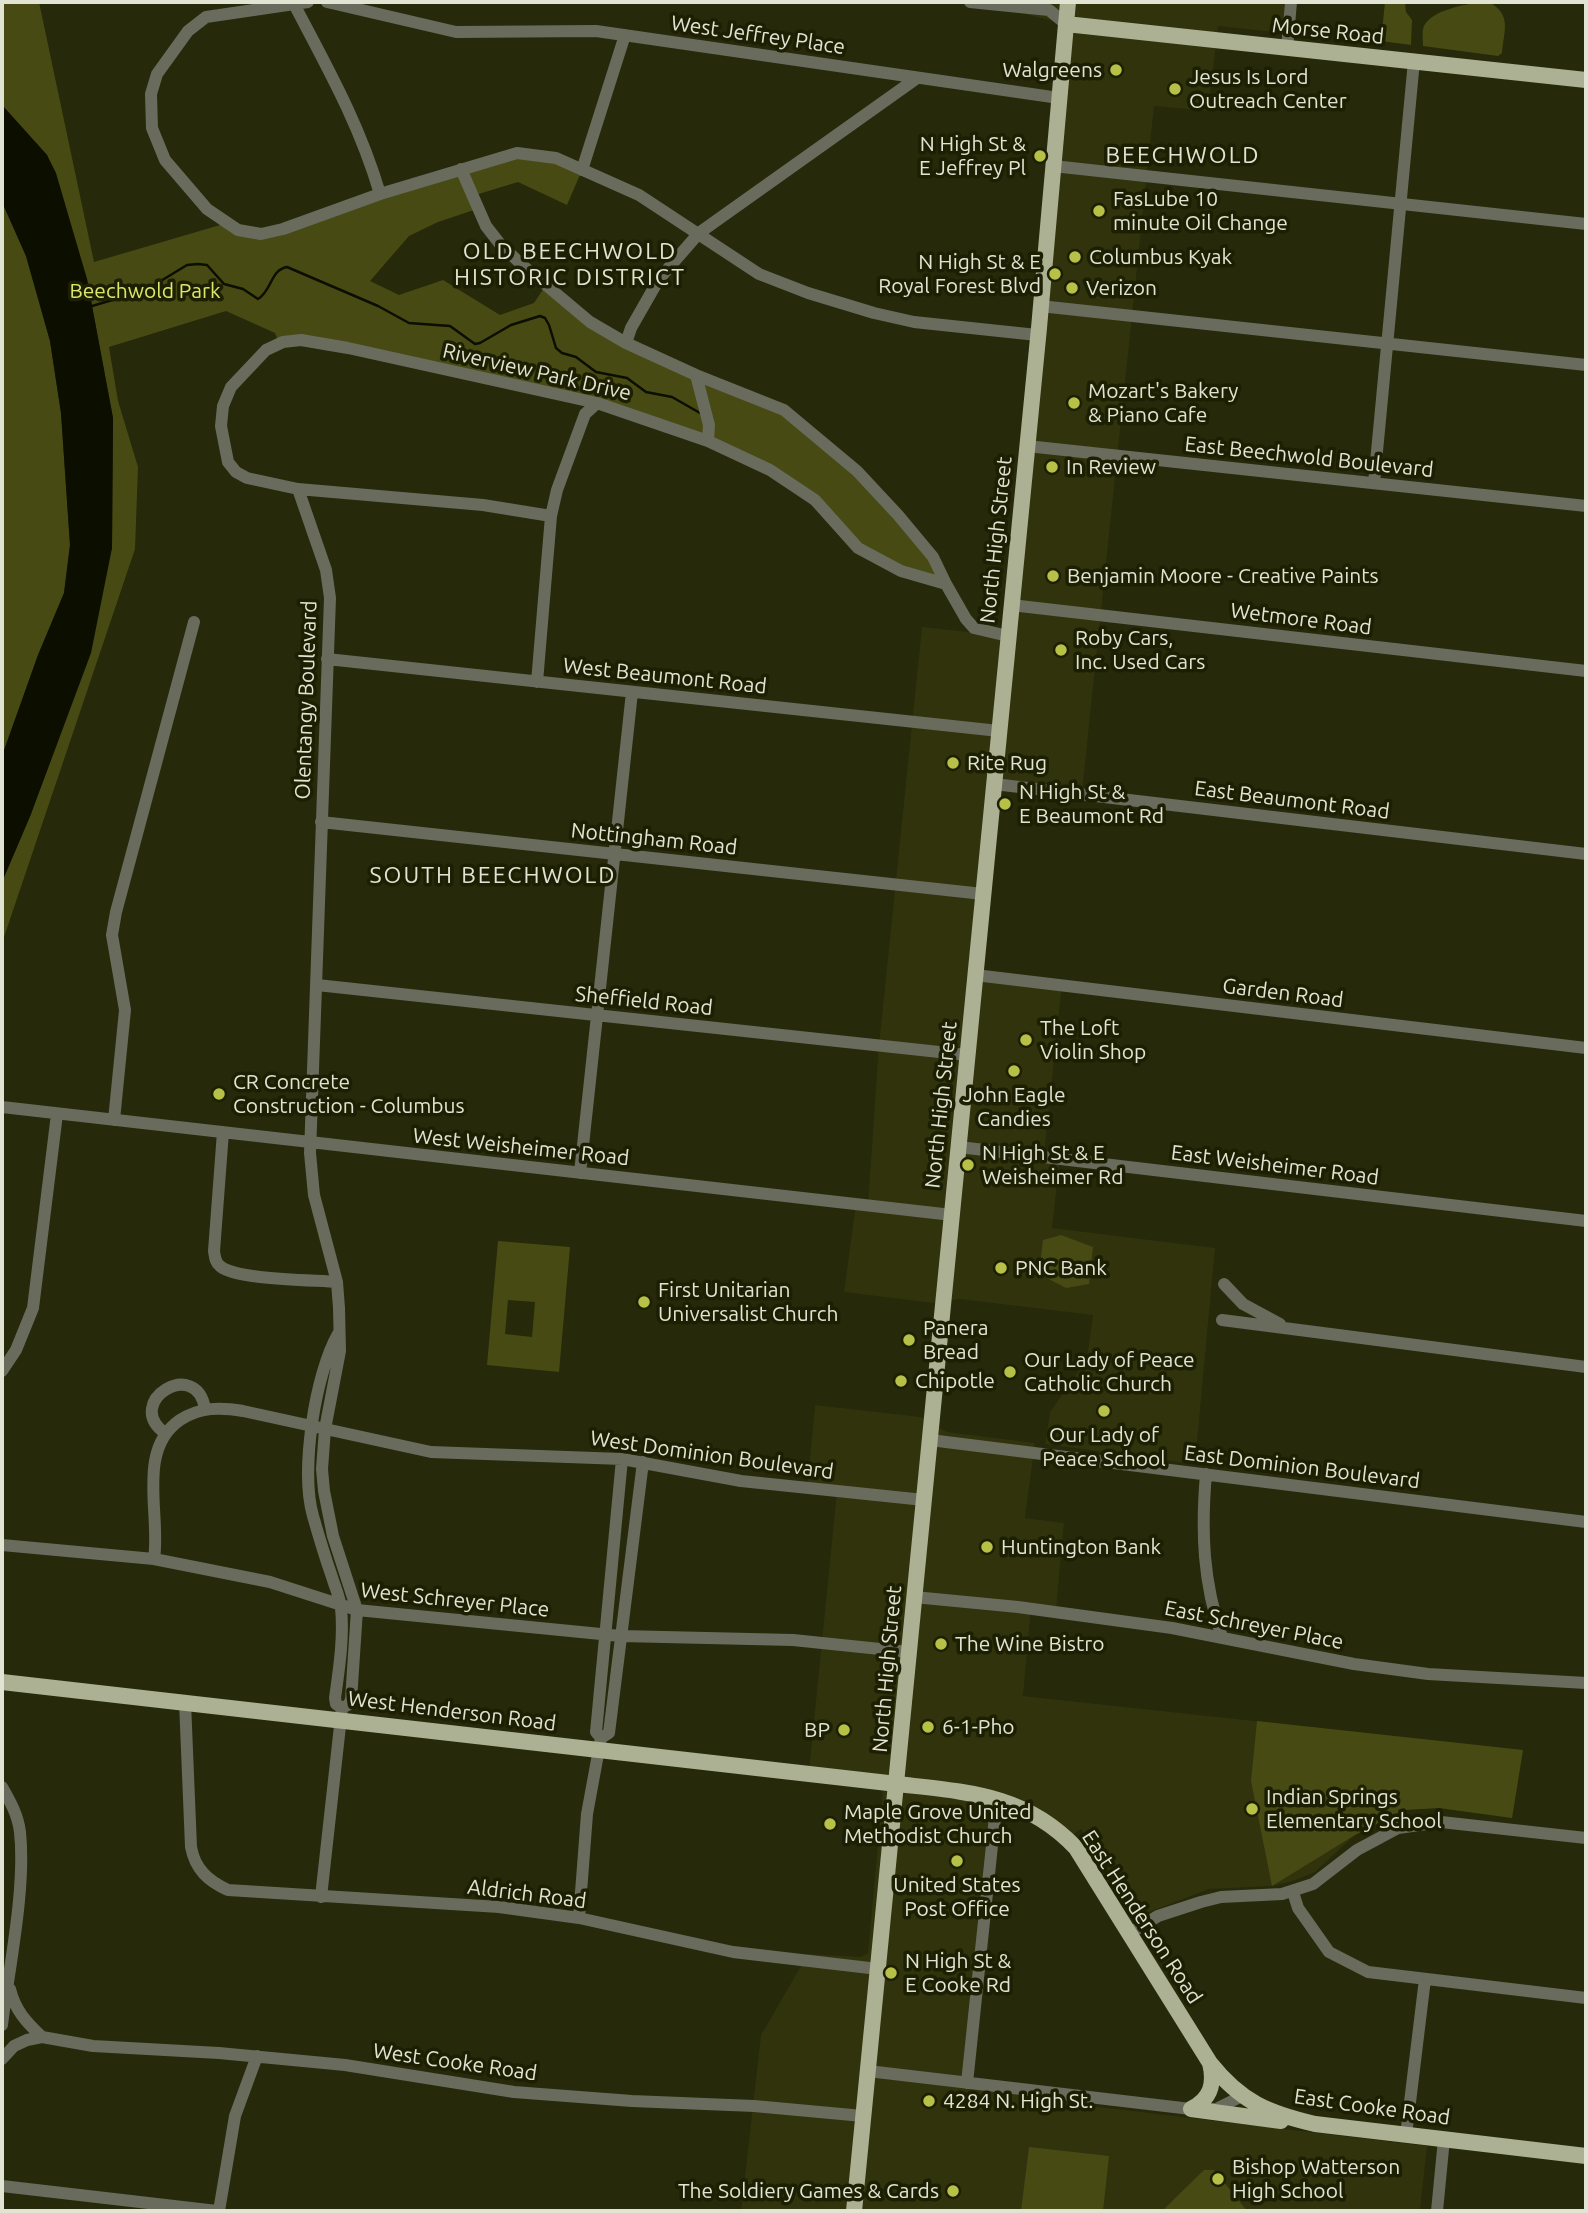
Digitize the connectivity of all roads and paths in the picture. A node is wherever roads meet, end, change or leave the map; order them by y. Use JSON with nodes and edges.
{"nodes":[{"id":1,"x":308,"y":2,"type":"edge"},
{"id":2,"x":327,"y":2,"type":"edge"},
{"id":3,"x":970,"y":2,"type":"edge"},
{"id":4,"x":1068,"y":2,"type":"edge"},
{"id":5,"x":1291,"y":2,"type":"edge"},
{"id":6,"x":294,"y":4,"type":"junction"},
{"id":7,"x":1066,"y":24,"type":"junction"},
{"id":8,"x":625,"y":35,"type":"junction"},
{"id":9,"x":1287,"y":48,"type":"junction"},
{"id":10,"x":1414,"y":61,"type":"junction"},
{"id":11,"x":917,"y":78,"type":"junction"},
{"id":12,"x":1586,"y":80,"type":"edge"},
{"id":13,"x":1059,"y":98,"type":"junction"},
{"id":14,"x":1053,"y":166,"type":"junction"},
{"id":15,"x":461,"y":169,"type":"junction"},
{"id":16,"x":582,"y":170,"type":"junction"},
{"id":17,"x":380,"y":194,"type":"junction"},
{"id":18,"x":1401,"y":203,"type":"junction"},
{"id":19,"x":1586,"y":223,"type":"edge"},
{"id":20,"x":699,"y":233,"type":"junction"},
{"id":21,"x":1040,"y":306,"type":"junction"},
{"id":22,"x":1037,"y":335,"type":"junction"},
{"id":23,"x":626,"y":343,"type":"junction"},
{"id":24,"x":1387,"y":343,"type":"junction"},
{"id":25,"x":1586,"y":365,"type":"edge"},
{"id":26,"x":696,"y":375,"type":"junction"},
{"id":27,"x":597,"y":403,"type":"junction"},
{"id":28,"x":708,"y":441,"type":"junction"},
{"id":29,"x":1027,"y":446,"type":"junction"},
{"id":30,"x":1374,"y":483,"type":"junction"},
{"id":31,"x":298,"y":489,"type":"junction"},
{"id":32,"x":1586,"y":506,"type":"edge"},
{"id":33,"x":551,"y":516,"type":"junction"},
{"id":34,"x":946,"y":583,"type":"junction"},
{"id":35,"x":1011,"y":605,"type":"junction"},
{"id":36,"x":194,"y":622,"type":"dead end"},
{"id":37,"x":1008,"y":636,"type":"junction"},
{"id":38,"x":327,"y":659,"type":"junction"},
{"id":39,"x":1586,"y":671,"type":"edge"},
{"id":40,"x":537,"y":682,"type":"junction"},
{"id":41,"x":632,"y":692,"type":"junction"},
{"id":42,"x":999,"y":731,"type":"junction"},
{"id":43,"x":994,"y":784,"type":"junction"},
{"id":44,"x":321,"y":822,"type":"junction"},
{"id":45,"x":614,"y":854,"type":"junction"},
{"id":46,"x":1586,"y":854,"type":"edge"},
{"id":47,"x":983,"y":894,"type":"junction"},
{"id":48,"x":975,"y":975,"type":"junction"},
{"id":49,"x":317,"y":985,"type":"junction"},
{"id":50,"x":597,"y":1016,"type":"junction"},
{"id":51,"x":1586,"y":1048,"type":"edge"},
{"id":52,"x":967,"y":1055,"type":"junction"},
{"id":53,"x":2,"y":1107,"type":"edge"},
{"id":54,"x":57,"y":1114,"type":"junction"},
{"id":55,"x":114,"y":1120,"type":"junction"},
{"id":56,"x":223,"y":1132,"type":"junction"},
{"id":57,"x":311,"y":1142,"type":"junction"},
{"id":58,"x":958,"y":1147,"type":"junction"},
{"id":59,"x":580,"y":1173,"type":"junction"},
{"id":60,"x":952,"y":1215,"type":"junction"},
{"id":61,"x":1586,"y":1221,"type":"edge"},
{"id":62,"x":337,"y":1282,"type":"junction"},
{"id":63,"x":1224,"y":1284,"type":"dead end"},
{"id":64,"x":1222,"y":1321,"type":"dead end"},
{"id":65,"x":1290,"y":1329,"type":"junction"},
{"id":66,"x":1586,"y":1367,"type":"edge"},
{"id":67,"x":2,"y":1371,"type":"edge"},
{"id":68,"x":205,"y":1409,"type":"junction"},
{"id":69,"x":318,"y":1428,"type":"junction"},
{"id":70,"x":166,"y":1433,"type":"junction"},
{"id":71,"x":930,"y":1440,"type":"junction"},
{"id":72,"x":622,"y":1459,"type":"junction"},
{"id":73,"x":643,"y":1462,"type":"junction"},
{"id":74,"x":1206,"y":1474,"type":"junction"},
{"id":75,"x":924,"y":1500,"type":"junction"},
{"id":76,"x":1586,"y":1522,"type":"edge"},
{"id":77,"x":2,"y":1545,"type":"edge"},
{"id":78,"x":154,"y":1559,"type":"junction"},
{"id":79,"x":914,"y":1597,"type":"junction"},
{"id":80,"x":341,"y":1606,"type":"junction"},
{"id":81,"x":357,"y":1610,"type":"junction"},
{"id":82,"x":604,"y":1635,"type":"junction"},
{"id":83,"x":621,"y":1636,"type":"junction"},
{"id":84,"x":1222,"y":1637,"type":"junction"},
{"id":85,"x":909,"y":1652,"type":"junction"},
{"id":86,"x":2,"y":1682,"type":"edge"},
{"id":87,"x":1586,"y":1683,"type":"edge"},
{"id":88,"x":185,"y":1702,"type":"junction"},
{"id":89,"x":342,"y":1714,"type":"junction"},
{"id":90,"x":600,"y":1744,"type":"junction"},
{"id":91,"x":897,"y":1783,"type":"junction"},
{"id":92,"x":2,"y":1787,"type":"edge"},
{"id":93,"x":997,"y":1798,"type":"junction"},
{"id":94,"x":1586,"y":1838,"type":"edge"},
{"id":95,"x":1293,"y":1892,"type":"junction"},
{"id":96,"x":321,"y":1897,"type":"junction"},
{"id":97,"x":579,"y":1918,"type":"junction"},
{"id":98,"x":1130,"y":1933,"type":"junction"},
{"id":99,"x":878,"y":1969,"type":"junction"},
{"id":100,"x":8,"y":1979,"type":"junction"},
{"id":101,"x":1424,"y":1979,"type":"junction"},
{"id":102,"x":1586,"y":1998,"type":"edge"},
{"id":103,"x":2,"y":2025,"type":"edge"},
{"id":104,"x":42,"y":2036,"type":"junction"},
{"id":105,"x":257,"y":2056,"type":"junction"},
{"id":106,"x":2,"y":2059,"type":"edge"},
{"id":107,"x":1210,"y":2063,"type":"junction"},
{"id":108,"x":868,"y":2071,"type":"junction"},
{"id":109,"x":967,"y":2083,"type":"junction"},
{"id":110,"x":1242,"y":2096,"type":"junction"},
{"id":111,"x":1191,"y":2109,"type":"junction"},
{"id":112,"x":863,"y":2116,"type":"junction"},
{"id":113,"x":1315,"y":2124,"type":"junction"},
{"id":114,"x":1406,"y":2135,"type":"junction"},
{"id":115,"x":1444,"y":2139,"type":"junction"},
{"id":116,"x":1586,"y":2156,"type":"edge"},
{"id":117,"x":2,"y":2186,"type":"edge"},
{"id":118,"x":218,"y":2211,"type":"edge"},
{"id":119,"x":854,"y":2211,"type":"edge"},
{"id":120,"x":1437,"y":2211,"type":"edge"}],
"edges":[{"from":1,"to":6,"type":"street"},
{"from":2,"to":8,"type":"street","name":"West Jeffrey Place"},
{"from":3,"to":7,"type":"street"},
{"from":4,"to":7,"type":"main road","name":"North High Street"},
{"from":5,"to":9,"type":"street"},
{"from":6,"to":17,"type":"street"},
{"from":6,"to":17,"type":"street"},
{"from":7,"to":9,"type":"main road","name":"Morse Road"},
{"from":7,"to":13,"type":"main road","name":"North High Street"},
{"from":8,"to":11,"type":"street","name":"West Jeffrey Place"},
{"from":8,"to":16,"type":"street"},
{"from":9,"to":10,"type":"main road","name":"Morse Road"},
{"from":10,"to":12,"type":"main road","name":"Morse Road"},
{"from":10,"to":18,"type":"street"},
{"from":11,"to":13,"type":"street","name":"West Jeffrey Place"},
{"from":11,"to":20,"type":"street"},
{"from":13,"to":14,"type":"main road","name":"North High Street"},
{"from":14,"to":18,"type":"street"},
{"from":14,"to":21,"type":"main road","name":"North High Street"},
{"from":15,"to":16,"type":"street"},
{"from":15,"to":17,"type":"street"},
{"from":15,"to":23,"type":"street"},
{"from":16,"to":20,"type":"street"},
{"from":18,"to":19,"type":"street"},
{"from":18,"to":24,"type":"street"},
{"from":20,"to":22,"type":"street"},
{"from":20,"to":23,"type":"street"},
{"from":21,"to":22,"type":"main road","name":"North High Street"},
{"from":21,"to":24,"type":"street"},
{"from":22,"to":29,"type":"main road","name":"North High Street"},
{"from":23,"to":26,"type":"street"},
{"from":24,"to":25,"type":"street"},
{"from":24,"to":30,"type":"street"},
{"from":26,"to":28,"type":"street"},
{"from":26,"to":34,"type":"street"},
{"from":27,"to":28,"type":"street","name":"Riverview Park Drive"},
{"from":27,"to":31,"type":"street","name":"Riverview Park Drive"},
{"from":27,"to":33,"type":"street"},
{"from":28,"to":34,"type":"street","name":"Riverview Park Drive"},
{"from":29,"to":30,"type":"street","name":"East Beechwold Boulevard"},
{"from":29,"to":35,"type":"main road","name":"North High Street"},
{"from":30,"to":32,"type":"street","name":"East Beechwold Boulevard"},
{"from":31,"to":33,"type":"street"},
{"from":31,"to":38,"type":"street","name":"Olentangy Boulevard"},
{"from":33,"to":40,"type":"street"},
{"from":34,"to":37,"type":"street"},
{"from":35,"to":37,"type":"main road","name":"North High Street"},
{"from":35,"to":39,"type":"street","name":"Wetmore Road"},
{"from":36,"to":55,"type":"street"},
{"from":37,"to":42,"type":"main road","name":"North High Street"},
{"from":38,"to":40,"type":"street","name":"West Beaumont Road"},
{"from":38,"to":44,"type":"street","name":"Olentangy Boulevard"},
{"from":40,"to":41,"type":"street","name":"West Beaumont Road"},
{"from":41,"to":42,"type":"street","name":"West Beaumont Road"},
{"from":41,"to":45,"type":"street"},
{"from":42,"to":43,"type":"main road","name":"North High Street"},
{"from":43,"to":46,"type":"street","name":"East Beaumont Road"},
{"from":43,"to":47,"type":"main road","name":"North High Street"},
{"from":44,"to":45,"type":"street","name":"Nottingham Road"},
{"from":44,"to":49,"type":"street","name":"Olentangy Boulevard"},
{"from":45,"to":47,"type":"street","name":"Nottingham Road"},
{"from":45,"to":50,"type":"street"},
{"from":47,"to":48,"type":"main road","name":"North High Street"},
{"from":48,"to":51,"type":"street","name":"Garden Road"},
{"from":48,"to":52,"type":"main road","name":"North High Street"},
{"from":49,"to":50,"type":"street","name":"Sheffield Road"},
{"from":49,"to":57,"type":"street","name":"Olentangy Boulevard"},
{"from":50,"to":52,"type":"street","name":"Sheffield Road"},
{"from":50,"to":59,"type":"street"},
{"from":52,"to":58,"type":"main road","name":"North High Street"},
{"from":53,"to":54,"type":"street","name":"West Weisheimer Road"},
{"from":54,"to":55,"type":"street","name":"West Weisheimer Road"},
{"from":54,"to":67,"type":"street"},
{"from":55,"to":56,"type":"street","name":"West Weisheimer Road"},
{"from":56,"to":57,"type":"street","name":"West Weisheimer Road"},
{"from":56,"to":62,"type":"street"},
{"from":57,"to":59,"type":"street","name":"West Weisheimer Road"},
{"from":57,"to":62,"type":"street","name":"Olentangy Boulevard"},
{"from":58,"to":60,"type":"main road","name":"North High Street"},
{"from":58,"to":61,"type":"street","name":"East Weisheimer Road"},
{"from":59,"to":60,"type":"street","name":"West Weisheimer Road"},
{"from":60,"to":71,"type":"main road","name":"North High Street"},
{"from":62,"to":69,"type":"street","name":"Olentangy Boulevard"},
{"from":63,"to":65,"type":"street"},
{"from":64,"to":65,"type":"street"},
{"from":65,"to":66,"type":"street"},
{"from":68,"to":69,"type":"street","name":"West Dominion Boulevard"},
{"from":68,"to":70,"type":"street","name":"West Dominion Boulevard"},
{"from":68,"to":70,"type":"street"},
{"from":69,"to":72,"type":"street","name":"West Dominion Boulevard"},
{"from":69,"to":80,"type":"street"},
{"from":69,"to":81,"type":"street"},
{"from":70,"to":78,"type":"street"},
{"from":71,"to":74,"type":"street","name":"East Dominion Boulevard"},
{"from":71,"to":75,"type":"main road","name":"North High Street"},
{"from":72,"to":73,"type":"street","name":"West Dominion Boulevard"},
{"from":72,"to":82,"type":"street"},
{"from":73,"to":75,"type":"street","name":"West Dominion Boulevard"},
{"from":73,"to":83,"type":"street"},
{"from":74,"to":76,"type":"street","name":"East Dominion Boulevard"},
{"from":74,"to":84,"type":"street"},
{"from":75,"to":79,"type":"main road","name":"North High Street"},
{"from":77,"to":78,"type":"street","name":"West Schreyer Place"},
{"from":78,"to":80,"type":"street","name":"West Schreyer Place"},
{"from":79,"to":84,"type":"street","name":"East Schreyer Place"},
{"from":79,"to":85,"type":"main road","name":"North High Street"},
{"from":80,"to":81,"type":"street","name":"West Schreyer Place"},
{"from":80,"to":89,"type":"street"},
{"from":81,"to":82,"type":"street","name":"West Schreyer Place"},
{"from":81,"to":89,"type":"street"},
{"from":82,"to":83,"type":"street","name":"West Schreyer Place"},
{"from":82,"to":90,"type":"street"},
{"from":83,"to":85,"type":"street","name":"West Schreyer Place"},
{"from":83,"to":90,"type":"street"},
{"from":84,"to":87,"type":"street","name":"East Schreyer Place"},
{"from":85,"to":91,"type":"main road","name":"North High Street"},
{"from":86,"to":88,"type":"main road","name":"West Henderson Road"},
{"from":88,"to":89,"type":"main road","name":"West Henderson Road"},
{"from":88,"to":96,"type":"street","name":"Aldrich Road"},
{"from":89,"to":90,"type":"main road","name":"West Henderson Road"},
{"from":89,"to":96,"type":"street"},
{"from":90,"to":91,"type":"main road","name":"West Henderson Road"},
{"from":90,"to":97,"type":"street"},
{"from":91,"to":93,"type":"main road","name":"East Henderson Road"},
{"from":91,"to":99,"type":"main road","name":"North High Street"},
{"from":92,"to":100,"type":"street"},
{"from":93,"to":98,"type":"main road","name":"East Henderson Road"},
{"from":93,"to":109,"type":"street"},
{"from":94,"to":95,"type":"street"},
{"from":95,"to":98,"type":"street"},
{"from":95,"to":101,"type":"street"},
{"from":96,"to":97,"type":"street","name":"Aldrich Road"},
{"from":97,"to":99,"type":"street","name":"Aldrich Road"},
{"from":98,"to":107,"type":"main road","name":"East Henderson Road"},
{"from":99,"to":108,"type":"main road","name":"North High Street"},
{"from":100,"to":103,"type":"street"},
{"from":100,"to":104,"type":"street"},
{"from":101,"to":102,"type":"street"},
{"from":101,"to":114,"type":"street"},
{"from":104,"to":105,"type":"street","name":"West Cooke Road"},
{"from":104,"to":106,"type":"street"},
{"from":105,"to":112,"type":"street","name":"West Cooke Road"},
{"from":105,"to":118,"type":"street"},
{"from":107,"to":110,"type":"main road","name":"East Henderson Road"},
{"from":107,"to":111,"type":"main road"},
{"from":108,"to":109,"type":"street"},
{"from":108,"to":112,"type":"main road","name":"North High Street"},
{"from":109,"to":111,"type":"street"},
{"from":110,"to":111,"type":"street"},
{"from":110,"to":113,"type":"main road","name":"East Cooke Road"},
{"from":111,"to":113,"type":"main road"},
{"from":112,"to":119,"type":"main road","name":"North High Street"},
{"from":113,"to":114,"type":"main road","name":"East Cooke Road"},
{"from":114,"to":115,"type":"main road","name":"East Cooke Road"},
{"from":115,"to":116,"type":"main road","name":"East Cooke Road"},
{"from":115,"to":120,"type":"street"},
{"from":117,"to":118,"type":"street"}]}
